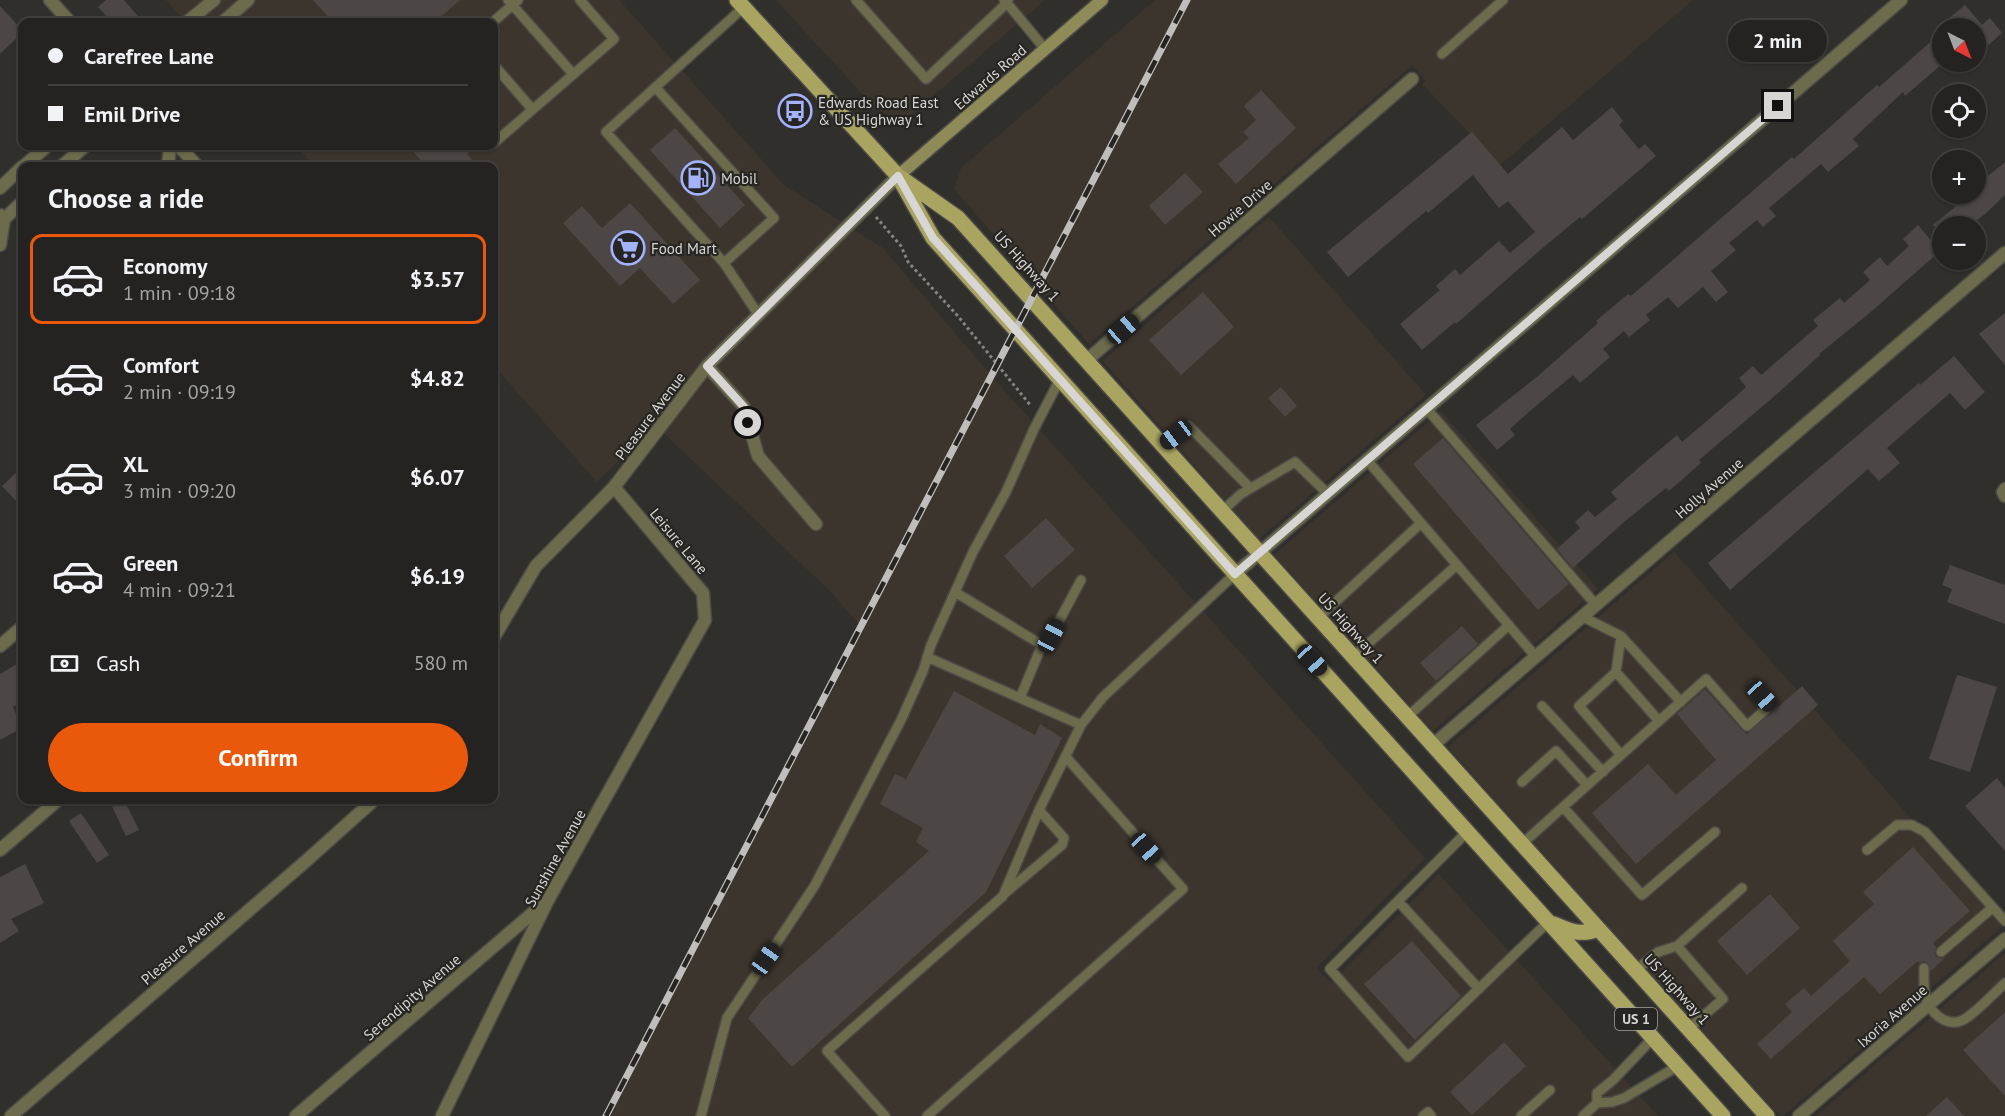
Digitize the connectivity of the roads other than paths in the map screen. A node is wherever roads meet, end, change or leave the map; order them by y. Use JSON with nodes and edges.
{"nodes":[{"id":1,"x":50,"y":0,"type":"edge"},
{"id":2,"x":214,"y":0,"type":"edge"},
{"id":3,"x":248,"y":0,"type":"edge"},
{"id":4,"x":580,"y":0,"type":"edge"},
{"id":5,"x":856,"y":0,"type":"edge"},
{"id":6,"x":1102,"y":0,"type":"edge"},
{"id":7,"x":1503,"y":0,"type":"edge"},
{"id":8,"x":1901,"y":0,"type":"edge"},
{"id":9,"x":1006,"y":1,"type":"edge"},
{"id":10,"x":513,"y":2,"type":"edge"},
{"id":11,"x":740,"y":4,"type":"edge"},
{"id":12,"x":66,"y":18,"type":"edge"},
{"id":13,"x":192,"y":18,"type":"edge"},
{"id":14,"x":228,"y":18,"type":"edge"},
{"id":15,"x":497,"y":18,"type":"edge"},
{"id":16,"x":1045,"y":49,"type":"junction"},
{"id":17,"x":1442,"y":54,"type":"dead end"},
{"id":18,"x":498,"y":70,"type":"edge"},
{"id":19,"x":573,"y":74,"type":"junction"},
{"id":20,"x":1412,"y":79,"type":"dead end"},
{"id":21,"x":656,"y":88,"type":"junction"},
{"id":22,"x":532,"y":109,"type":"junction"},
{"id":23,"x":498,"y":139,"type":"edge"},
{"id":24,"x":42,"y":150,"type":"edge"},
{"id":25,"x":80,"y":150,"type":"edge"},
{"id":26,"x":183,"y":150,"type":"edge"},
{"id":27,"x":29,"y":162,"type":"edge"},
{"id":28,"x":67,"y":162,"type":"edge"},
{"id":29,"x":193,"y":162,"type":"edge"},
{"id":30,"x":18,"y":172,"type":"edge"},
{"id":31,"x":898,"y":176,"type":"junction"},
{"id":32,"x":0,"y":188,"type":"edge"},
{"id":33,"x":18,"y":205,"type":"edge"},
{"id":34,"x":1,"y":219,"type":"edge"},
{"id":35,"x":0,"y":245,"type":"edge"},
{"id":36,"x":2005,"y":253,"type":"edge"},
{"id":37,"x":724,"y":263,"type":"junction"},
{"id":38,"x":758,"y":314,"type":"junction"},
{"id":39,"x":1087,"y":360,"type":"junction"},
{"id":40,"x":707,"y":366,"type":"junction"},
{"id":41,"x":1060,"y":379,"type":"junction"},
{"id":42,"x":1427,"y":409,"type":"junction"},
{"id":43,"x":1163,"y":445,"type":"junction"},
{"id":44,"x":1367,"y":460,"type":"junction"},
{"id":45,"x":614,"y":487,"type":"junction"},
{"id":46,"x":1250,"y":488,"type":"junction"},
{"id":47,"x":2005,"y":489,"type":"edge"},
{"id":48,"x":1328,"y":494,"type":"junction"},
{"id":49,"x":2005,"y":496,"type":"edge"},
{"id":50,"x":1222,"y":511,"type":"junction"},
{"id":51,"x":1421,"y":523,"type":"junction"},
{"id":52,"x":816,"y":525,"type":"dead end"},
{"id":53,"x":1259,"y":553,"type":"junction"},
{"id":54,"x":1457,"y":565,"type":"junction"},
{"id":55,"x":1235,"y":574,"type":"junction"},
{"id":56,"x":1081,"y":580,"type":"dead end"},
{"id":57,"x":955,"y":592,"type":"junction"},
{"id":58,"x":1596,"y":605,"type":"junction"},
{"id":59,"x":1583,"y":616,"type":"junction"},
{"id":60,"x":1318,"y":618,"type":"junction"},
{"id":61,"x":705,"y":620,"type":"joint"},
{"id":62,"x":1509,"y":625,"type":"junction"},
{"id":63,"x":18,"y":630,"type":"edge"},
{"id":64,"x":498,"y":630,"type":"edge"},
{"id":65,"x":1621,"y":636,"type":"junction"},
{"id":66,"x":1042,"y":645,"type":"junction"},
{"id":67,"x":0,"y":646,"type":"edge"},
{"id":68,"x":927,"y":657,"type":"junction"},
{"id":69,"x":1353,"y":657,"type":"junction"},
{"id":70,"x":1536,"y":657,"type":"junction"},
{"id":71,"x":1616,"y":672,"type":"junction"},
{"id":72,"x":1753,"y":686,"type":"dead end"},
{"id":73,"x":1020,"y":698,"type":"junction"},
{"id":74,"x":1681,"y":702,"type":"junction"},
{"id":75,"x":1542,"y":706,"type":"dead end"},
{"id":76,"x":1407,"y":717,"type":"junction"},
{"id":77,"x":1659,"y":721,"type":"junction"},
{"id":78,"x":1081,"y":725,"type":"junction"},
{"id":79,"x":1433,"y":746,"type":"junction"},
{"id":80,"x":1621,"y":755,"type":"junction"},
{"id":81,"x":1065,"y":757,"type":"junction"},
{"id":82,"x":1603,"y":772,"type":"junction"},
{"id":83,"x":1522,"y":782,"type":"dead end"},
{"id":84,"x":1587,"y":785,"type":"junction"},
{"id":85,"x":53,"y":804,"type":"edge"},
{"id":86,"x":370,"y":804,"type":"edge"},
{"id":87,"x":1563,"y":807,"type":"junction"},
{"id":88,"x":1039,"y":810,"type":"junction"},
{"id":89,"x":1467,"y":832,"type":"junction"},
{"id":90,"x":1715,"y":832,"type":"dead end"},
{"id":91,"x":1521,"y":844,"type":"junction"},
{"id":92,"x":0,"y":850,"type":"edge"},
{"id":93,"x":1867,"y":850,"type":"dead end"},
{"id":94,"x":1742,"y":888,"type":"dead end"},
{"id":95,"x":1003,"y":896,"type":"junction"},
{"id":96,"x":548,"y":900,"type":"junction"},
{"id":97,"x":1398,"y":901,"type":"junction"},
{"id":98,"x":1992,"y":908,"type":"junction"},
{"id":99,"x":2005,"y":921,"type":"edge"},
{"id":100,"x":1548,"y":922,"type":"junction"},
{"id":101,"x":1598,"y":929,"type":"junction"},
{"id":102,"x":2003,"y":944,"type":"edge"},
{"id":103,"x":1677,"y":946,"type":"junction"},
{"id":104,"x":1941,"y":952,"type":"dead end"},
{"id":105,"x":1924,"y":968,"type":"dead end"},
{"id":106,"x":1636,"y":970,"type":"junction"},
{"id":107,"x":2005,"y":983,"type":"edge"},
{"id":108,"x":1479,"y":989,"type":"junction"},
{"id":109,"x":1929,"y":1005,"type":"junction"},
{"id":110,"x":1688,"y":1029,"type":"junction"},
{"id":111,"x":1653,"y":1038,"type":"junction"},
{"id":112,"x":1678,"y":1066,"type":"junction"},
{"id":113,"x":1550,"y":1090,"type":"dead end"},
{"id":114,"x":1597,"y":1103,"type":"junction"},
{"id":115,"x":11,"y":1116,"type":"edge"},
{"id":116,"x":296,"y":1116,"type":"edge"},
{"id":117,"x":442,"y":1116,"type":"edge"},
{"id":118,"x":701,"y":1116,"type":"edge"},
{"id":119,"x":885,"y":1116,"type":"edge"},
{"id":120,"x":927,"y":1116,"type":"edge"},
{"id":121,"x":1424,"y":1116,"type":"edge"},
{"id":122,"x":1431,"y":1116,"type":"edge"},
{"id":123,"x":1521,"y":1116,"type":"edge"},
{"id":124,"x":1583,"y":1116,"type":"edge"},
{"id":125,"x":1723,"y":1116,"type":"edge"},
{"id":126,"x":1767,"y":1116,"type":"edge"},
{"id":127,"x":1799,"y":1116,"type":"edge"}],
"edges":[{"from":1,"to":12,"type":"street"},
{"from":2,"to":13,"type":"street"},
{"from":3,"to":14,"type":"street"},
{"from":4,"to":19,"type":"lane"},
{"from":5,"to":9,"type":"lane"},
{"from":6,"to":16,"type":"main road","name":"Edwards Road"},
{"from":7,"to":17,"type":"lane"},
{"from":8,"to":42,"type":"street"},
{"from":9,"to":16,"type":"lane"},
{"from":10,"to":15,"type":"lane"},
{"from":10,"to":19,"type":"lane"},
{"from":11,"to":21,"type":"lane"},
{"from":11,"to":31,"type":"main road","name":"US Highway 1","number":"US 1"},
{"from":16,"to":31,"type":"main road","name":"Edwards Road"},
{"from":18,"to":22,"type":"lane"},
{"from":19,"to":22,"type":"lane"},
{"from":20,"to":39,"type":"street","name":"Howie Drive"},
{"from":21,"to":37,"type":"lane"},
{"from":21,"to":37,"type":"lane"},
{"from":22,"to":23,"type":"lane"},
{"from":24,"to":27,"type":"street"},
{"from":25,"to":28,"type":"street"},
{"from":26,"to":29,"type":"street"},
{"from":30,"to":32,"type":"street"},
{"from":31,"to":38,"type":"street","name":"Pleasure Avenue"},
{"from":31,"to":39,"type":"main road","name":"US Highway 1","number":"US 1"},
{"from":31,"to":41,"type":"main road","name":"US Highway 1","number":"US 1"},
{"from":33,"to":34,"type":"street"},
{"from":34,"to":35,"type":"street"},
{"from":36,"to":58,"type":"street","name":"Holly Avenue"},
{"from":37,"to":38,"type":"lane"},
{"from":38,"to":40,"type":"street","name":"Pleasure Avenue"},
{"from":39,"to":43,"type":"main road","name":"US Highway 1","number":"US 1"},
{"from":40,"to":45,"type":"street","name":"Pleasure Avenue"},
{"from":40,"to":52,"type":"street"},
{"from":41,"to":55,"type":"main road","name":"US Highway 1","number":"US 1"},
{"from":41,"to":57,"type":"lane"},
{"from":42,"to":44,"type":"street"},
{"from":42,"to":58,"type":"lane"},
{"from":43,"to":46,"type":"lane"},
{"from":43,"to":50,"type":"main road","name":"US Highway 1","number":"US 1"},
{"from":44,"to":48,"type":"street"},
{"from":44,"to":51,"type":"lane"},
{"from":45,"to":61,"type":"street","name":"Leisure Lane"},
{"from":45,"to":64,"type":"street","name":"Pleasure Avenue"},
{"from":46,"to":48,"type":"lane"},
{"from":46,"to":50,"type":"lane"},
{"from":47,"to":49,"type":"street"},
{"from":48,"to":53,"type":"street"},
{"from":50,"to":53,"type":"main road","name":"US Highway 1","number":"US 1"},
{"from":51,"to":54,"type":"lane"},
{"from":51,"to":60,"type":"lane"},
{"from":53,"to":55,"type":"street"},
{"from":53,"to":60,"type":"main road","name":"US Highway 1","number":"US 1"},
{"from":54,"to":62,"type":"lane"},
{"from":54,"to":69,"type":"lane"},
{"from":55,"to":78,"type":"lane"},
{"from":55,"to":89,"type":"main road","name":"US Highway 1","number":"US 1"},
{"from":56,"to":66,"type":"lane"},
{"from":57,"to":66,"type":"lane"},
{"from":57,"to":68,"type":"lane"},
{"from":58,"to":59,"type":"street","name":"Holly Avenue"},
{"from":59,"to":65,"type":"lane"},
{"from":59,"to":70,"type":"street","name":"Holly Avenue"},
{"from":60,"to":69,"type":"main road","name":"US Highway 1","number":"US 1"},
{"from":61,"to":96,"type":"street","name":"Sunshine Avenue"},
{"from":62,"to":70,"type":"lane"},
{"from":62,"to":76,"type":"lane"},
{"from":63,"to":67,"type":"street"},
{"from":65,"to":71,"type":"lane"},
{"from":65,"to":74,"type":"lane"},
{"from":66,"to":73,"type":"lane"},
{"from":68,"to":73,"type":"lane"},
{"from":68,"to":118,"type":"lane"},
{"from":69,"to":76,"type":"main road","name":"US Highway 1","number":"US 1"},
{"from":70,"to":79,"type":"street","name":"Holly Avenue"},
{"from":71,"to":77,"type":"lane"},
{"from":71,"to":80,"type":"lane"},
{"from":72,"to":74,"type":"lane"},
{"from":73,"to":78,"type":"lane"},
{"from":74,"to":77,"type":"lane"},
{"from":75,"to":82,"type":"lane"},
{"from":76,"to":79,"type":"main road","name":"US Highway 1","number":"US 1"},
{"from":77,"to":80,"type":"lane"},
{"from":78,"to":81,"type":"lane"},
{"from":79,"to":91,"type":"main road","name":"US Highway 1","number":"US 1"},
{"from":80,"to":82,"type":"lane"},
{"from":81,"to":88,"type":"lane"},
{"from":81,"to":120,"type":"lane"},
{"from":82,"to":84,"type":"lane"},
{"from":83,"to":84,"type":"lane"},
{"from":84,"to":87,"type":"lane"},
{"from":85,"to":92,"type":"street"},
{"from":86,"to":115,"type":"street","name":"Pleasure Avenue"},
{"from":87,"to":90,"type":"lane"},
{"from":87,"to":91,"type":"lane"},
{"from":88,"to":95,"type":"lane"},
{"from":88,"to":95,"type":"lane"},
{"from":89,"to":97,"type":"lane"},
{"from":89,"to":100,"type":"main road","name":"US Highway 1","number":"US 1"},
{"from":91,"to":101,"type":"main road","name":"US Highway 1","number":"US 1"},
{"from":93,"to":98,"type":"lane"},
{"from":94,"to":103,"type":"lane"},
{"from":95,"to":119,"type":"lane"},
{"from":96,"to":116,"type":"street","name":"Serendipity Avenue"},
{"from":96,"to":117,"type":"street","name":"Sunshine Avenue"},
{"from":97,"to":108,"type":"lane"},
{"from":97,"to":108,"type":"lane"},
{"from":98,"to":99,"type":"lane"},
{"from":98,"to":104,"type":"lane"},
{"from":100,"to":101,"type":"main road"},
{"from":100,"to":108,"type":"lane"},
{"from":100,"to":111,"type":"main road","name":"US Highway 1","number":"US 1"},
{"from":101,"to":106,"type":"main road","name":"US Highway 1","number":"US 1"},
{"from":102,"to":109,"type":"street","name":"Ixoria Avenue"},
{"from":103,"to":106,"type":"lane"},
{"from":103,"to":110,"type":"lane"},
{"from":105,"to":109,"type":"lane"},
{"from":106,"to":110,"type":"main road","name":"US Highway 1","number":"US 1"},
{"from":107,"to":109,"type":"lane"},
{"from":109,"to":127,"type":"street","name":"Ixoria Avenue"},
{"from":110,"to":126,"type":"main road","name":"US Highway 1","number":"US 1"},
{"from":111,"to":112,"type":"main road","name":"US Highway 1","number":"US 1"},
{"from":111,"to":114,"type":"lane"},
{"from":112,"to":114,"type":"lane"},
{"from":112,"to":125,"type":"main road","name":"US Highway 1","number":"US 1"},
{"from":113,"to":123,"type":"lane"},
{"from":114,"to":124,"type":"lane"},
{"from":121,"to":122,"type":"lane"}]}
